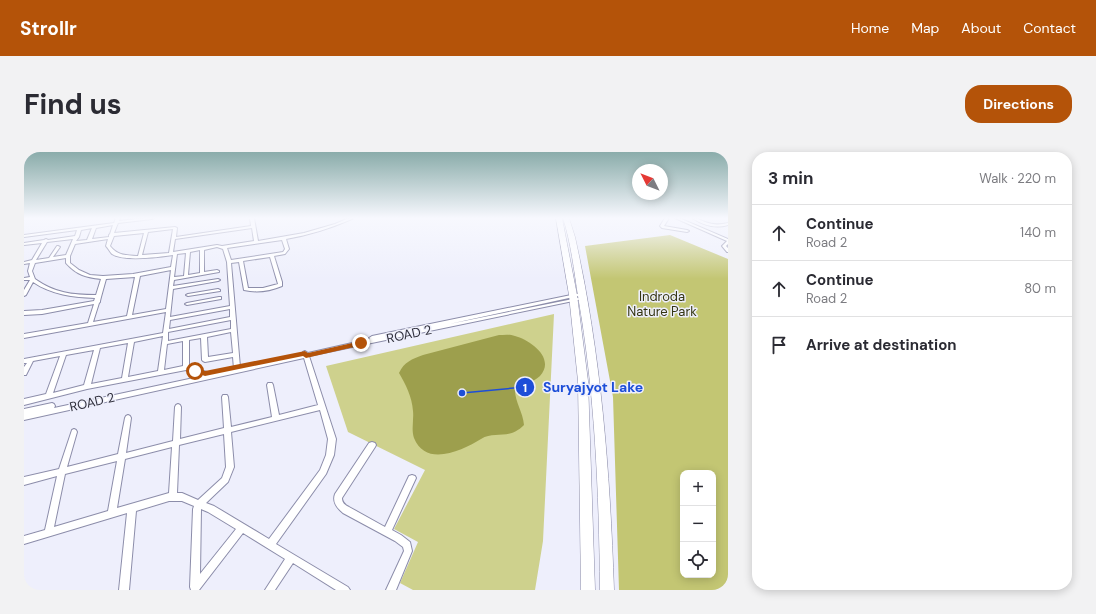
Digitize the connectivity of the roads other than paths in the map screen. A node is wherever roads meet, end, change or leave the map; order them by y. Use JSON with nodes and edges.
{"nodes":[{"id":1,"x":32,"y":238,"type":"edge"},
{"id":2,"x":47,"y":238,"type":"edge"},
{"id":3,"x":65,"y":238,"type":"edge"},
{"id":4,"x":76,"y":238,"type":"edge"},
{"id":5,"x":101,"y":238,"type":"edge"},
{"id":6,"x":110,"y":238,"type":"edge"},
{"id":7,"x":144,"y":238,"type":"edge"},
{"id":8,"x":175,"y":238,"type":"edge"},
{"id":9,"x":255,"y":238,"type":"edge"},
{"id":10,"x":275,"y":238,"type":"edge"},
{"id":11,"x":283,"y":238,"type":"edge"},
{"id":12,"x":564,"y":238,"type":"edge"},
{"id":13,"x":573,"y":238,"type":"edge"},
{"id":14,"x":61,"y":239,"type":"joint"},
{"id":15,"x":45,"y":241,"type":"junction"},
{"id":16,"x":90,"y":241,"type":"joint"},
{"id":17,"x":728,"y":241,"type":"edge"},
{"id":18,"x":256,"y":242,"type":"junction"},
{"id":19,"x":29,"y":243,"type":"junction"},
{"id":20,"x":74,"y":243,"type":"junction"},
{"id":21,"x":24,"y":244,"type":"edge"},
{"id":22,"x":223,"y":246,"type":"junction"},
{"id":23,"x":58,"y":247,"type":"dead end"},
{"id":24,"x":202,"y":249,"type":"junction"},
{"id":25,"x":24,"y":250,"type":"edge"},
{"id":26,"x":188,"y":251,"type":"junction"},
{"id":27,"x":728,"y":251,"type":"edge"},
{"id":28,"x":173,"y":253,"type":"junction"},
{"id":29,"x":272,"y":255,"type":"junction"},
{"id":30,"x":68,"y":256,"type":"junction"},
{"id":31,"x":140,"y":257,"type":"junction"},
{"id":32,"x":50,"y":259,"type":"junction"},
{"id":33,"x":241,"y":260,"type":"junction"},
{"id":34,"x":33,"y":261,"type":"junction"},
{"id":35,"x":24,"y":262,"type":"edge"},
{"id":36,"x":228,"y":262,"type":"junction"},
{"id":37,"x":173,"y":268,"type":"junction"},
{"id":38,"x":217,"y":271,"type":"dead end"},
{"id":39,"x":138,"y":274,"type":"junction"},
{"id":40,"x":202,"y":274,"type":"junction"},
{"id":41,"x":186,"y":276,"type":"junction"},
{"id":42,"x":32,"y":278,"type":"junction"},
{"id":43,"x":104,"y":278,"type":"junction"},
{"id":44,"x":24,"y":279,"type":"edge"},
{"id":45,"x":172,"y":279,"type":"junction"},
{"id":46,"x":218,"y":280,"type":"dead end"},
{"id":47,"x":188,"y":285,"type":"junction"},
{"id":48,"x":171,"y":288,"type":"junction"},
{"id":49,"x":218,"y":290,"type":"dead end"},
{"id":50,"x":24,"y":295,"type":"edge"},
{"id":51,"x":188,"y":295,"type":"junction"},
{"id":52,"x":578,"y":297,"type":"junction"},
{"id":53,"x":219,"y":298,"type":"dead end"},
{"id":54,"x":98,"y":300,"type":"junction"},
{"id":55,"x":187,"y":304,"type":"junction"},
{"id":56,"x":232,"y":307,"type":"junction"},
{"id":57,"x":168,"y":310,"type":"junction"},
{"id":58,"x":24,"y":313,"type":"edge"},
{"id":59,"x":187,"y":315,"type":"junction"},
{"id":60,"x":129,"y":318,"type":"junction"},
{"id":61,"x":233,"y":318,"type":"junction"},
{"id":62,"x":167,"y":319,"type":"junction"},
{"id":63,"x":90,"y":324,"type":"junction"},
{"id":64,"x":233,"y":330,"type":"junction"},
{"id":65,"x":166,"y":332,"type":"junction"},
{"id":66,"x":204,"y":335,"type":"junction"},
{"id":67,"x":24,"y":336,"type":"edge"},
{"id":68,"x":186,"y":339,"type":"junction"},
{"id":69,"x":131,"y":341,"type":"junction"},
{"id":70,"x":165,"y":343,"type":"junction"},
{"id":71,"x":98,"y":347,"type":"junction"},
{"id":72,"x":64,"y":353,"type":"junction"},
{"id":73,"x":235,"y":355,"type":"junction"},
{"id":74,"x":306,"y":355,"type":"junction"},
{"id":75,"x":31,"y":360,"type":"junction"},
{"id":76,"x":24,"y":361,"type":"edge"},
{"id":77,"x":186,"y":368,"type":"junction"},
{"id":78,"x":236,"y":369,"type":"junction"},
{"id":79,"x":161,"y":373,"type":"junction"},
{"id":80,"x":24,"y":374,"type":"edge"},
{"id":81,"x":205,"y":374,"type":"junction"},
{"id":82,"x":125,"y":379,"type":"junction"},
{"id":83,"x":270,"y":385,"type":"dead end"},
{"id":84,"x":87,"y":387,"type":"junction"},
{"id":85,"x":49,"y":396,"type":"junction"},
{"id":86,"x":225,"y":397,"type":"dead end"},
{"id":87,"x":24,"y":402,"type":"edge"},
{"id":88,"x":178,"y":407,"type":"dead end"},
{"id":89,"x":322,"y":407,"type":"junction"},
{"id":90,"x":24,"y":412,"type":"edge"},
{"id":91,"x":24,"y":417,"type":"edge"},
{"id":92,"x":128,"y":418,"type":"dead end"},
{"id":93,"x":276,"y":419,"type":"junction"},
{"id":94,"x":227,"y":431,"type":"junction"},
{"id":95,"x":74,"y":432,"type":"dead end"},
{"id":96,"x":175,"y":444,"type":"junction"},
{"id":97,"x":372,"y":445,"type":"dead end"},
{"id":98,"x":121,"y":457,"type":"junction"},
{"id":99,"x":62,"y":472,"type":"junction"},
{"id":100,"x":412,"y":478,"type":"dead end"},
{"id":101,"x":24,"y":481,"type":"edge"},
{"id":102,"x":173,"y":497,"type":"junction"},
{"id":103,"x":199,"y":504,"type":"junction"},
{"id":104,"x":132,"y":508,"type":"junction"},
{"id":105,"x":112,"y":514,"type":"junction"},
{"id":106,"x":242,"y":528,"type":"junction"},
{"id":107,"x":387,"y":532,"type":"junction"},
{"id":108,"x":48,"y":533,"type":"junction"},
{"id":109,"x":24,"y":540,"type":"edge"},
{"id":110,"x":270,"y":545,"type":"junction"},
{"id":111,"x":291,"y":558,"type":"junction"},
{"id":112,"x":194,"y":589,"type":"edge"},
{"id":113,"x":342,"y":589,"type":"edge"},
{"id":114,"x":124,"y":590,"type":"edge"},
{"id":115,"x":270,"y":590,"type":"edge"},
{"id":116,"x":391,"y":590,"type":"edge"},
{"id":117,"x":588,"y":590,"type":"edge"},
{"id":118,"x":607,"y":590,"type":"edge"}],
"edges":[{"from":1,"to":19,"type":"street"},
{"from":2,"to":15,"type":"street"},
{"from":3,"to":14,"type":"street"},
{"from":4,"to":20,"type":"street"},
{"from":5,"to":16,"type":"street"},
{"from":6,"to":31,"type":"street"},
{"from":7,"to":31,"type":"street"},
{"from":8,"to":28,"type":"street"},
{"from":9,"to":18,"type":"street"},
{"from":10,"to":18,"type":"street"},
{"from":11,"to":29,"type":"street"},
{"from":12,"to":52,"type":"highway"},
{"from":13,"to":52,"type":"highway"},
{"from":14,"to":15,"type":"street"},
{"from":15,"to":19,"type":"street"},
{"from":15,"to":34,"type":"street"},
{"from":16,"to":20,"type":"street"},
{"from":17,"to":27,"type":"street"},
{"from":18,"to":22,"type":"street"},
{"from":19,"to":21,"type":"street"},
{"from":19,"to":25,"type":"street"},
{"from":20,"to":30,"type":"street"},
{"from":22,"to":24,"type":"street"},
{"from":22,"to":36,"type":"street"},
{"from":23,"to":32,"type":"street"},
{"from":24,"to":26,"type":"street"},
{"from":24,"to":40,"type":"street"},
{"from":26,"to":28,"type":"street"},
{"from":26,"to":41,"type":"street"},
{"from":28,"to":31,"type":"street"},
{"from":28,"to":37,"type":"street"},
{"from":29,"to":33,"type":"street"},
{"from":29,"to":33,"type":"street"},
{"from":30,"to":32,"type":"street"},
{"from":30,"to":43,"type":"street"},
{"from":32,"to":34,"type":"street"},
{"from":33,"to":36,"type":"street"},
{"from":34,"to":35,"type":"street"},
{"from":34,"to":42,"type":"street"},
{"from":36,"to":56,"type":"street"},
{"from":37,"to":39,"type":"street"},
{"from":37,"to":45,"type":"street"},
{"from":38,"to":40,"type":"street"},
{"from":39,"to":43,"type":"street"},
{"from":39,"to":60,"type":"street"},
{"from":40,"to":41,"type":"street"},
{"from":41,"to":45,"type":"street"},
{"from":42,"to":44,"type":"street"},
{"from":42,"to":50,"type":"street"},
{"from":42,"to":54,"type":"street"},
{"from":43,"to":54,"type":"street"},
{"from":45,"to":48,"type":"street"},
{"from":46,"to":47,"type":"street"},
{"from":47,"to":48,"type":"street"},
{"from":47,"to":51,"type":"street"},
{"from":48,"to":57,"type":"street"},
{"from":49,"to":51,"type":"street"},
{"from":51,"to":55,"type":"street"},
{"from":52,"to":74,"type":"street","name":"ROAD 2"},
{"from":52,"to":117,"type":"highway"},
{"from":52,"to":118,"type":"highway"},
{"from":53,"to":55,"type":"street"},
{"from":54,"to":58,"type":"street"},
{"from":54,"to":63,"type":"street"},
{"from":55,"to":59,"type":"street"},
{"from":56,"to":59,"type":"street"},
{"from":56,"to":61,"type":"street"},
{"from":57,"to":60,"type":"street"},
{"from":57,"to":62,"type":"street"},
{"from":59,"to":62,"type":"street"},
{"from":60,"to":63,"type":"street"},
{"from":61,"to":64,"type":"street"},
{"from":61,"to":65,"type":"street"},
{"from":62,"to":65,"type":"street"},
{"from":63,"to":67,"type":"street"},
{"from":64,"to":66,"type":"street"},
{"from":64,"to":73,"type":"street"},
{"from":65,"to":69,"type":"street"},
{"from":65,"to":70,"type":"street"},
{"from":66,"to":68,"type":"street"},
{"from":66,"to":73,"type":"street"},
{"from":68,"to":70,"type":"street"},
{"from":68,"to":77,"type":"street"},
{"from":69,"to":71,"type":"street"},
{"from":69,"to":82,"type":"street"},
{"from":70,"to":79,"type":"street"},
{"from":71,"to":72,"type":"street"},
{"from":71,"to":84,"type":"street"},
{"from":72,"to":75,"type":"street"},
{"from":72,"to":85,"type":"street"},
{"from":73,"to":78,"type":"street"},
{"from":74,"to":78,"type":"street","name":"ROAD 2"},
{"from":74,"to":89,"type":"street"},
{"from":75,"to":76,"type":"street"},
{"from":75,"to":80,"type":"street"},
{"from":77,"to":79,"type":"street"},
{"from":77,"to":81,"type":"street"},
{"from":78,"to":81,"type":"street","name":"ROAD 2"},
{"from":78,"to":91,"type":"street","name":"ROAD 2"},
{"from":79,"to":82,"type":"street"},
{"from":81,"to":90,"type":"street","name":"ROAD 2"},
{"from":82,"to":84,"type":"street"},
{"from":83,"to":93,"type":"street"},
{"from":84,"to":85,"type":"street"},
{"from":85,"to":87,"type":"street"},
{"from":86,"to":94,"type":"street"},
{"from":88,"to":96,"type":"street"},
{"from":89,"to":93,"type":"street"},
{"from":89,"to":110,"type":"street"},
{"from":92,"to":98,"type":"street"},
{"from":93,"to":94,"type":"street"},
{"from":94,"to":96,"type":"street"},
{"from":94,"to":103,"type":"street"},
{"from":95,"to":99,"type":"street"},
{"from":96,"to":98,"type":"street"},
{"from":96,"to":102,"type":"street"},
{"from":97,"to":107,"type":"street"},
{"from":98,"to":99,"type":"street"},
{"from":98,"to":105,"type":"street"},
{"from":99,"to":101,"type":"street"},
{"from":99,"to":108,"type":"street"},
{"from":100,"to":107,"type":"street"},
{"from":102,"to":103,"type":"street"},
{"from":102,"to":104,"type":"street"},
{"from":103,"to":106,"type":"street"},
{"from":103,"to":112,"type":"street"},
{"from":104,"to":105,"type":"street"},
{"from":104,"to":114,"type":"street"},
{"from":105,"to":108,"type":"street"},
{"from":106,"to":110,"type":"street"},
{"from":106,"to":112,"type":"street"},
{"from":107,"to":116,"type":"street"},
{"from":108,"to":109,"type":"street"},
{"from":110,"to":111,"type":"street"},
{"from":111,"to":113,"type":"street"},
{"from":111,"to":115,"type":"street"}]}
